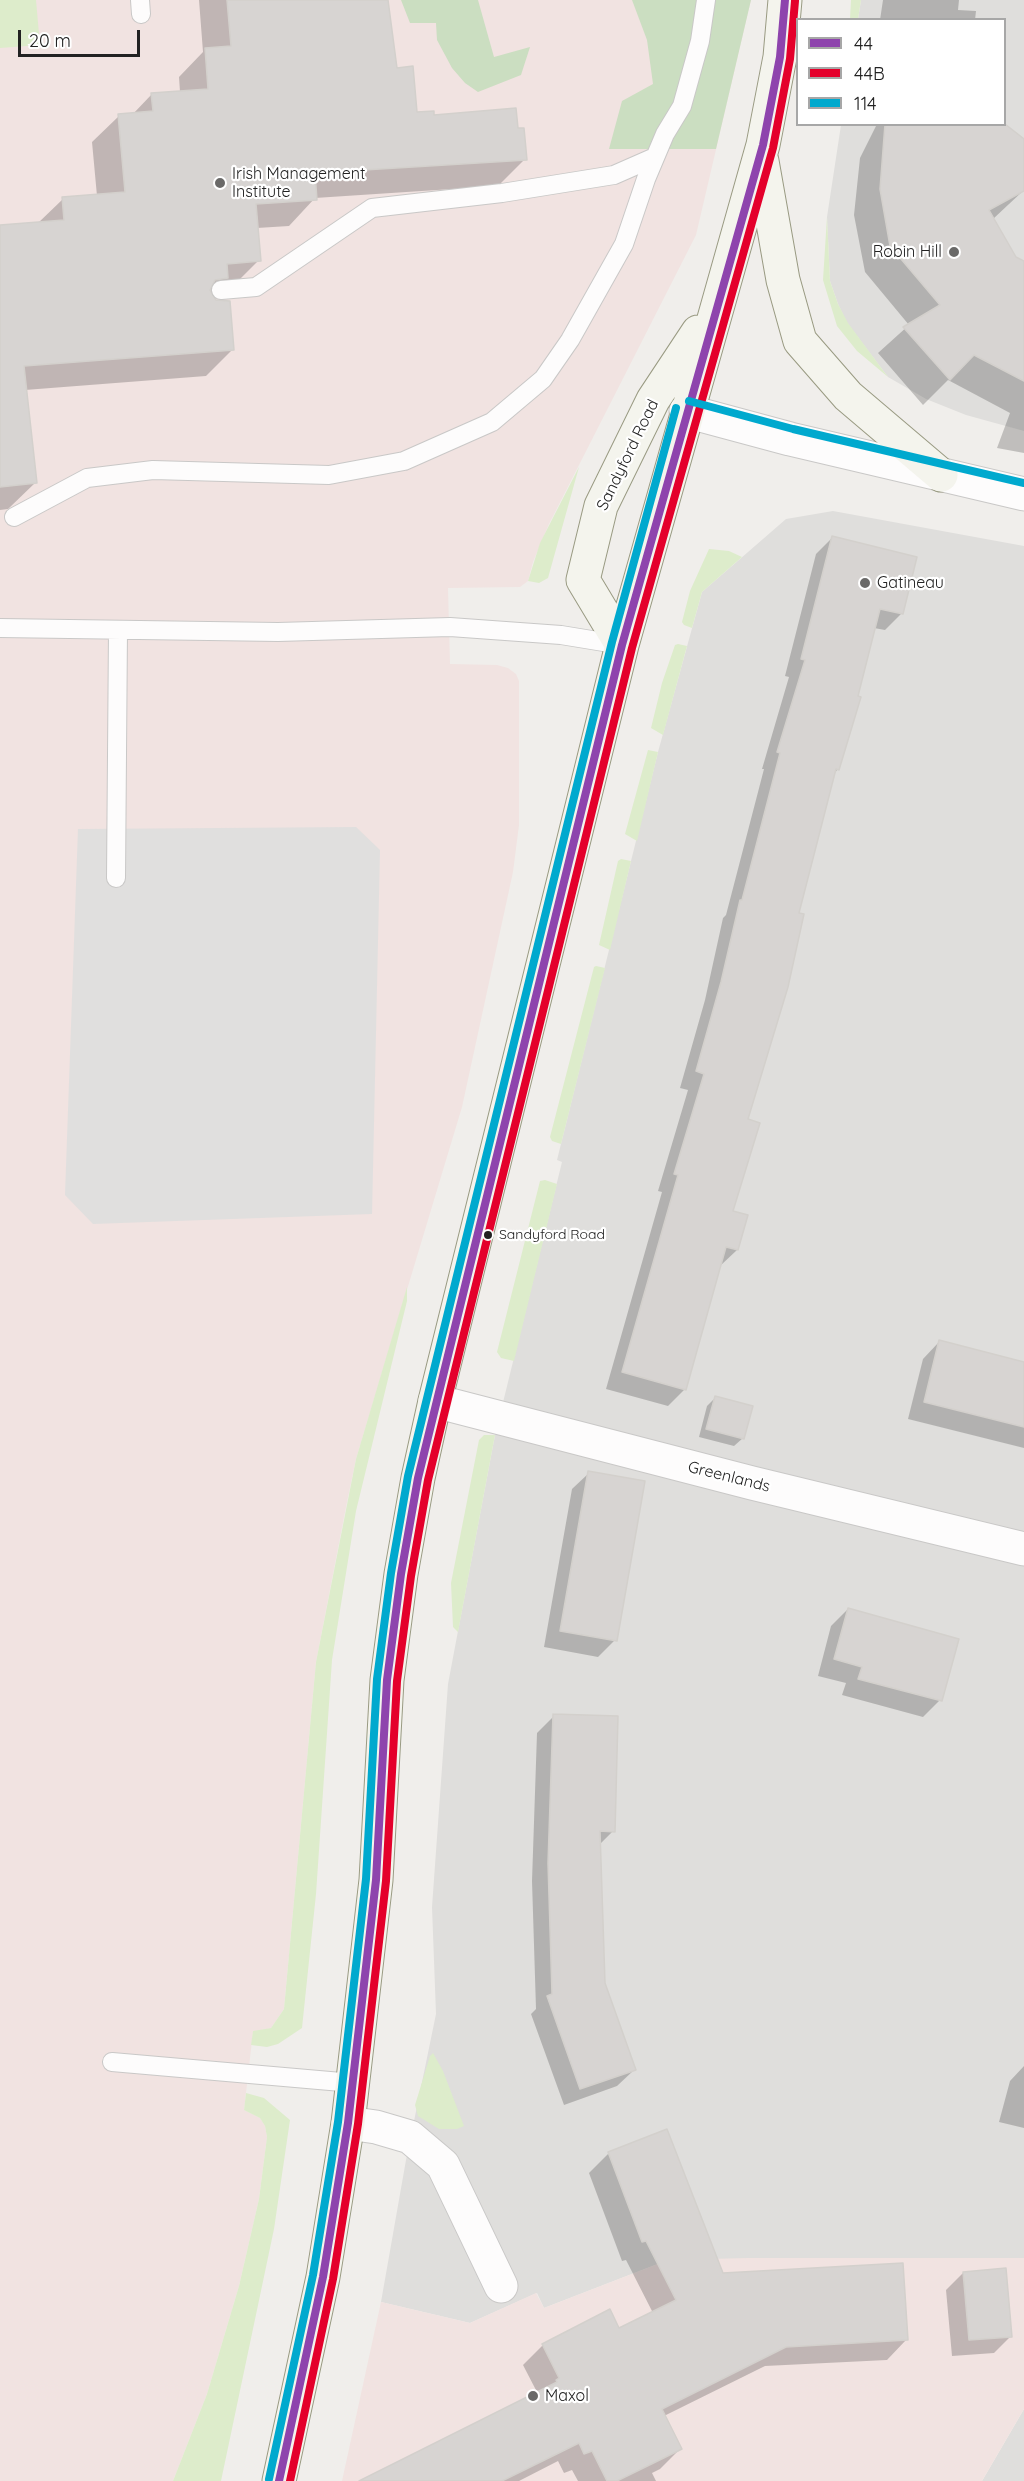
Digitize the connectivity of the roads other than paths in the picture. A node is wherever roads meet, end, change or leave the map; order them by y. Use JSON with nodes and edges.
{"nodes":[{"id":1,"x":706,"y":0,"type":"edge"},
{"id":2,"x":785,"y":0,"type":"edge"},
{"id":3,"x":760,"y":153,"type":"junction"},
{"id":4,"x":655,"y":157,"type":"junction"},
{"id":5,"x":221,"y":290,"type":"dead end"},
{"id":6,"x":716,"y":305,"type":"junction"},
{"id":7,"x":686,"y":411,"type":"junction"},
{"id":8,"x":941,"y":475,"type":"junction"},
{"id":9,"x":1024,"y":494,"type":"edge"},
{"id":10,"x":14,"y":517,"type":"dead end"},
{"id":11,"x":0,"y":628,"type":"edge"},
{"id":12,"x":118,"y":630,"type":"junction"},
{"id":13,"x":622,"y":645,"type":"junction"},
{"id":14,"x":116,"y":878,"type":"dead end"},
{"id":15,"x":435,"y":1401,"type":"junction"},
{"id":16,"x":1024,"y":1549,"type":"edge"},
{"id":17,"x":112,"y":2062,"type":"dead end"},
{"id":18,"x":353,"y":2084,"type":"junction"},
{"id":19,"x":348,"y":2123,"type":"junction"},
{"id":20,"x":501,"y":2286,"type":"dead end"},
{"id":21,"x":279,"y":2481,"type":"edge"}],
"edges":[{"from":1,"to":4,"type":"lane"},
{"from":2,"to":3,"type":"main road","name":"Sandyford Road"},
{"from":3,"to":6,"type":"main road","name":"Sandyford Road"},
{"from":3,"to":8,"type":"main road"},
{"from":4,"to":5,"type":"lane"},
{"from":4,"to":10,"type":"lane"},
{"from":6,"to":7,"type":"main road","name":"Sandyford Road"},
{"from":6,"to":13,"type":"main road","name":"Sandyford Road"},
{"from":7,"to":8,"type":"street"},
{"from":7,"to":13,"type":"main road","name":"Sandyford Road"},
{"from":8,"to":9,"type":"street"},
{"from":11,"to":12,"type":"lane"},
{"from":12,"to":13,"type":"lane"},
{"from":12,"to":14,"type":"lane"},
{"from":13,"to":15,"type":"main road","name":"Sandyford Road"},
{"from":15,"to":16,"type":"street","name":"Greenlands"},
{"from":15,"to":18,"type":"main road","name":"Sandyford Road"},
{"from":17,"to":18,"type":"lane"},
{"from":18,"to":19,"type":"main road","name":"Sandyford Road"},
{"from":19,"to":20,"type":"street"},
{"from":19,"to":21,"type":"main road","name":"Sandyford Road"}]}
